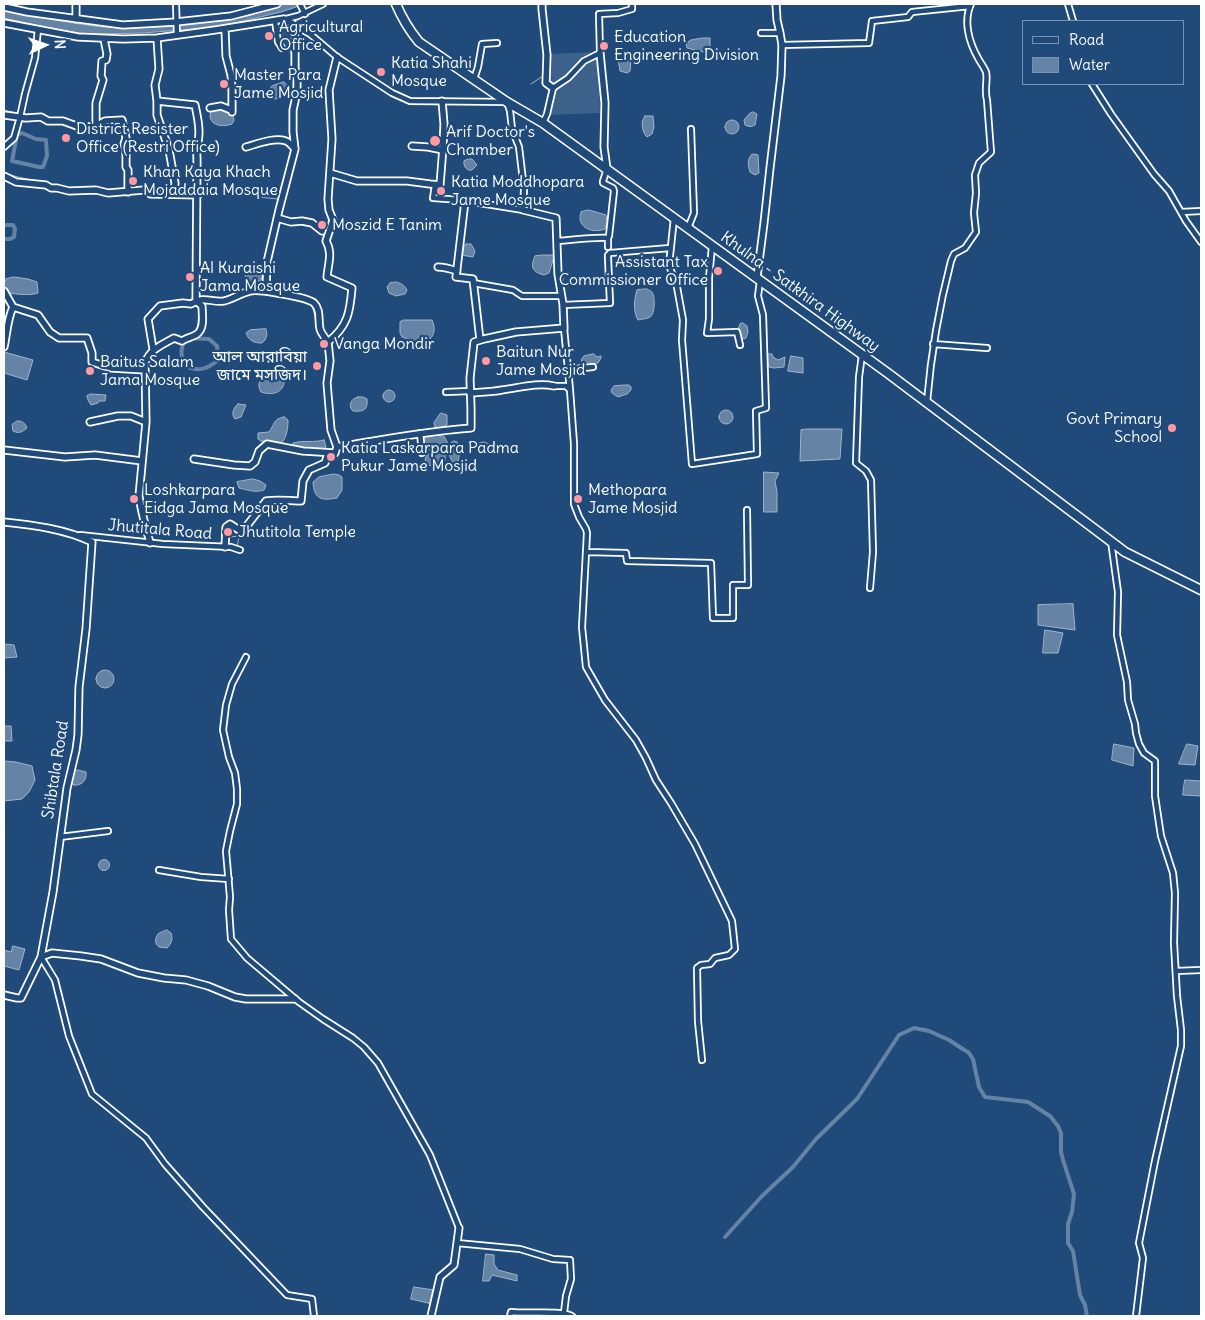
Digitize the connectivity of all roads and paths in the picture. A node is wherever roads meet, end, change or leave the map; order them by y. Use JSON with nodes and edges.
{"nodes":[{"id":1,"x":76,"y":4,"type":"edge"},
{"id":2,"x":176,"y":4,"type":"edge"},
{"id":3,"x":277,"y":4,"type":"edge"},
{"id":4,"x":323,"y":4,"type":"edge"},
{"id":5,"x":396,"y":4,"type":"edge"},
{"id":6,"x":542,"y":4,"type":"edge"},
{"id":7,"x":632,"y":4,"type":"edge"},
{"id":8,"x":1068,"y":4,"type":"edge"},
{"id":9,"x":970,"y":5,"type":"edge"},
{"id":10,"x":776,"y":6,"type":"edge"},
{"id":11,"x":4,"y":7,"type":"edge"},
{"id":12,"x":302,"y":9,"type":"edge"},
{"id":13,"x":76,"y":19,"type":"junction"},
{"id":14,"x":284,"y":19,"type":"junction"},
{"id":15,"x":1072,"y":20,"type":"edge"},
{"id":16,"x":275,"y":21,"type":"junction"},
{"id":17,"x":176,"y":22,"type":"junction"},
{"id":18,"x":4,"y":23,"type":"edge"},
{"id":19,"x":292,"y":24,"type":"junction"},
{"id":20,"x":38,"y":29,"type":"junction"},
{"id":21,"x":225,"y":29,"type":"junction"},
{"id":22,"x":761,"y":33,"type":"dead end"},
{"id":23,"x":780,"y":33,"type":"junction"},
{"id":24,"x":177,"y":35,"type":"junction"},
{"id":25,"x":157,"y":38,"type":"junction"},
{"id":26,"x":104,"y":39,"type":"junction"},
{"id":27,"x":497,"y":43,"type":"dead end"},
{"id":28,"x":782,"y":45,"type":"junction"},
{"id":29,"x":282,"y":48,"type":"dead end"},
{"id":30,"x":600,"y":53,"type":"junction"},
{"id":31,"x":337,"y":57,"type":"junction"},
{"id":32,"x":474,"y":79,"type":"junction"},
{"id":33,"x":1093,"y":85,"type":"edge"},
{"id":34,"x":553,"y":88,"type":"junction"},
{"id":35,"x":157,"y":101,"type":"junction"},
{"id":36,"x":442,"y":101,"type":"junction"},
{"id":37,"x":507,"y":102,"type":"junction"},
{"id":38,"x":210,"y":108,"type":"dead end"},
{"id":39,"x":4,"y":115,"type":"edge"},
{"id":40,"x":20,"y":117,"type":"junction"},
{"id":41,"x":543,"y":123,"type":"junction"},
{"id":42,"x":96,"y":126,"type":"junction"},
{"id":43,"x":690,"y":129,"type":"dead end"},
{"id":44,"x":412,"y":146,"type":"dead end"},
{"id":45,"x":4,"y":147,"type":"edge"},
{"id":46,"x":246,"y":147,"type":"dead end"},
{"id":47,"x":295,"y":149,"type":"junction"},
{"id":48,"x":443,"y":150,"type":"junction"},
{"id":49,"x":607,"y":169,"type":"junction"},
{"id":50,"x":330,"y":173,"type":"junction"},
{"id":51,"x":4,"y":176,"type":"edge"},
{"id":52,"x":435,"y":185,"type":"junction"},
{"id":53,"x":128,"y":192,"type":"junction"},
{"id":54,"x":174,"y":194,"type":"junction"},
{"id":55,"x":198,"y":195,"type":"junction"},
{"id":56,"x":465,"y":201,"type":"junction"},
{"id":57,"x":524,"y":210,"type":"junction"},
{"id":58,"x":1201,"y":211,"type":"edge"},
{"id":59,"x":1180,"y":212,"type":"junction"},
{"id":60,"x":277,"y":218,"type":"junction"},
{"id":61,"x":674,"y":218,"type":"junction"},
{"id":62,"x":688,"y":228,"type":"junction"},
{"id":63,"x":322,"y":231,"type":"dead end"},
{"id":64,"x":608,"y":238,"type":"junction"},
{"id":65,"x":557,"y":241,"type":"junction"},
{"id":66,"x":1201,"y":242,"type":"edge"},
{"id":67,"x":712,"y":245,"type":"junction"},
{"id":68,"x":608,"y":247,"type":"dead end"},
{"id":69,"x":670,"y":248,"type":"junction"},
{"id":70,"x":438,"y":267,"type":"dead end"},
{"id":71,"x":457,"y":271,"type":"junction"},
{"id":72,"x":758,"y":278,"type":"junction"},
{"id":73,"x":260,"y":283,"type":"dead end"},
{"id":74,"x":473,"y":283,"type":"junction"},
{"id":75,"x":4,"y":291,"type":"edge"},
{"id":76,"x":263,"y":291,"type":"junction"},
{"id":77,"x":561,"y":296,"type":"junction"},
{"id":78,"x":196,"y":301,"type":"junction"},
{"id":79,"x":563,"y":305,"type":"junction"},
{"id":80,"x":13,"y":307,"type":"junction"},
{"id":81,"x":564,"y":328,"type":"junction"},
{"id":82,"x":480,"y":340,"type":"junction"},
{"id":83,"x":328,"y":342,"type":"junction"},
{"id":84,"x":934,"y":344,"type":"junction"},
{"id":85,"x":740,"y":345,"type":"dead end"},
{"id":86,"x":4,"y":348,"type":"edge"},
{"id":87,"x":987,"y":348,"type":"dead end"},
{"id":88,"x":153,"y":350,"type":"junction"},
{"id":89,"x":862,"y":354,"type":"junction"},
{"id":90,"x":593,"y":368,"type":"dead end"},
{"id":91,"x":145,"y":370,"type":"junction"},
{"id":92,"x":568,"y":370,"type":"junction"},
{"id":93,"x":554,"y":386,"type":"joint"},
{"id":94,"x":570,"y":390,"type":"junction"},
{"id":95,"x":446,"y":392,"type":"dead end"},
{"id":96,"x":470,"y":392,"type":"junction"},
{"id":97,"x":927,"y":402,"type":"junction"},
{"id":98,"x":90,"y":422,"type":"dead end"},
{"id":99,"x":146,"y":422,"type":"junction"},
{"id":100,"x":420,"y":433,"type":"junction"},
{"id":101,"x":337,"y":447,"type":"junction"},
{"id":102,"x":4,"y":450,"type":"edge"},
{"id":103,"x":328,"y":453,"type":"junction"},
{"id":104,"x":422,"y":453,"type":"dead end"},
{"id":105,"x":194,"y":459,"type":"dead end"},
{"id":106,"x":142,"y":461,"type":"junction"},
{"id":107,"x":568,"y":486,"type":"dead end"},
{"id":108,"x":574,"y":486,"type":"junction"},
{"id":109,"x":746,"y":510,"type":"dead end"},
{"id":110,"x":4,"y":522,"type":"edge"},
{"id":111,"x":77,"y":535,"type":"junction"},
{"id":112,"x":1111,"y":540,"type":"junction"},
{"id":113,"x":150,"y":543,"type":"junction"},
{"id":114,"x":226,"y":547,"type":"junction"},
{"id":115,"x":240,"y":550,"type":"dead end"},
{"id":116,"x":587,"y":552,"type":"junction"},
{"id":117,"x":870,"y":588,"type":"dead end"},
{"id":118,"x":1201,"y":590,"type":"edge"},
{"id":119,"x":246,"y":657,"type":"dead end"},
{"id":120,"x":108,"y":831,"type":"dead end"},
{"id":121,"x":60,"y":837,"type":"junction"},
{"id":122,"x":158,"y":870,"type":"dead end"},
{"id":123,"x":229,"y":879,"type":"junction"},
{"id":124,"x":41,"y":957,"type":"junction"},
{"id":125,"x":1201,"y":970,"type":"edge"},
{"id":126,"x":1176,"y":971,"type":"junction"},
{"id":127,"x":4,"y":995,"type":"edge"},
{"id":128,"x":295,"y":999,"type":"junction"},
{"id":129,"x":702,"y":1060,"type":"dead end"},
{"id":130,"x":459,"y":1228,"type":"joint"},
{"id":131,"x":457,"y":1243,"type":"junction"},
{"id":132,"x":564,"y":1313,"type":"junction"},
{"id":133,"x":314,"y":1316,"type":"edge"},
{"id":134,"x":431,"y":1316,"type":"edge"},
{"id":135,"x":510,"y":1316,"type":"edge"},
{"id":136,"x":572,"y":1316,"type":"edge"},
{"id":137,"x":1136,"y":1316,"type":"edge"}],
"edges":[{"from":1,"to":13,"type":"street"},
{"from":2,"to":17,"type":"street"},
{"from":3,"to":17,"type":"street"},
{"from":4,"to":12,"type":"street"},
{"from":5,"to":32,"type":"highway","name":"Khulna - Satkhira Highway"},
{"from":6,"to":34,"type":"street"},
{"from":7,"to":30,"type":"street"},
{"from":8,"to":15,"type":"street"},
{"from":9,"to":28,"type":"street"},
{"from":9,"to":84,"type":"street"},
{"from":10,"to":23,"type":"street"},
{"from":11,"to":13,"type":"street"},
{"from":12,"to":14,"type":"street"},
{"from":13,"to":17,"type":"street"},
{"from":14,"to":16,"type":"street"},
{"from":14,"to":19,"type":"street"},
{"from":16,"to":21,"type":"street"},
{"from":16,"to":29,"type":"street"},
{"from":17,"to":24,"type":"street"},
{"from":18,"to":20,"type":"street"},
{"from":19,"to":31,"type":"street"},
{"from":19,"to":47,"type":"street"},
{"from":20,"to":26,"type":"street"},
{"from":20,"to":40,"type":"street"},
{"from":21,"to":24,"type":"street"},
{"from":21,"to":38,"type":"street"},
{"from":22,"to":23,"type":"street"},
{"from":23,"to":28,"type":"street"},
{"from":24,"to":25,"type":"street"},
{"from":25,"to":26,"type":"street"},
{"from":25,"to":35,"type":"street"},
{"from":26,"to":42,"type":"street"},
{"from":27,"to":32,"type":"street"},
{"from":28,"to":72,"type":"street"},
{"from":30,"to":34,"type":"street"},
{"from":30,"to":49,"type":"street"},
{"from":31,"to":36,"type":"street"},
{"from":31,"to":50,"type":"street"},
{"from":32,"to":37,"type":"highway","name":"Khulna - Satkhira Highway"},
{"from":33,"to":59,"type":"street"},
{"from":34,"to":41,"type":"street"},
{"from":35,"to":54,"type":"street"},
{"from":35,"to":55,"type":"street"},
{"from":36,"to":37,"type":"street"},
{"from":36,"to":48,"type":"street"},
{"from":37,"to":41,"type":"highway","name":"Khulna - Satkhira Highway"},
{"from":37,"to":57,"type":"street"},
{"from":39,"to":40,"type":"street"},
{"from":40,"to":42,"type":"street"},
{"from":40,"to":45,"type":"street"},
{"from":41,"to":49,"type":"highway","name":"Khulna - Satkhira Highway"},
{"from":42,"to":53,"type":"street"},
{"from":43,"to":62,"type":"street"},
{"from":44,"to":48,"type":"street"},
{"from":46,"to":47,"type":"street"},
{"from":47,"to":60,"type":"street"},
{"from":48,"to":52,"type":"street"},
{"from":49,"to":61,"type":"highway","name":"Khulna - Satkhira Highway"},
{"from":49,"to":64,"type":"street"},
{"from":50,"to":52,"type":"street"},
{"from":50,"to":83,"type":"street"},
{"from":51,"to":53,"type":"street"},
{"from":52,"to":56,"type":"street"},
{"from":53,"to":54,"type":"street"},
{"from":54,"to":55,"type":"street"},
{"from":55,"to":78,"type":"street"},
{"from":56,"to":57,"type":"street"},
{"from":56,"to":71,"type":"street"},
{"from":57,"to":65,"type":"street"},
{"from":58,"to":59,"type":"street"},
{"from":59,"to":66,"type":"street"},
{"from":60,"to":63,"type":"street"},
{"from":60,"to":76,"type":"street"},
{"from":61,"to":62,"type":"highway","name":"Khulna - Satkhira Highway"},
{"from":61,"to":69,"type":"street"},
{"from":62,"to":67,"type":"highway","name":"Khulna - Satkhira Highway"},
{"from":64,"to":65,"type":"street"},
{"from":64,"to":68,"type":"street"},
{"from":65,"to":77,"type":"street"},
{"from":67,"to":72,"type":"highway","name":"Khulna - Satkhira Highway"},
{"from":67,"to":85,"type":"street"},
{"from":69,"to":72,"type":"street"},
{"from":69,"to":79,"type":"street"},
{"from":70,"to":71,"type":"street"},
{"from":71,"to":74,"type":"street"},
{"from":72,"to":89,"type":"highway","name":"Khulna - Satkhira Highway"},
{"from":73,"to":76,"type":"street"},
{"from":74,"to":77,"type":"street"},
{"from":74,"to":82,"type":"street"},
{"from":75,"to":80,"type":"street"},
{"from":76,"to":78,"type":"street"},
{"from":76,"to":83,"type":"street"},
{"from":77,"to":79,"type":"street"},
{"from":78,"to":88,"type":"street"},
{"from":78,"to":88,"type":"street"},
{"from":79,"to":81,"type":"street"},
{"from":80,"to":86,"type":"street"},
{"from":80,"to":91,"type":"street"},
{"from":81,"to":82,"type":"street"},
{"from":81,"to":92,"type":"street"},
{"from":82,"to":96,"type":"street"},
{"from":83,"to":101,"type":"street"},
{"from":84,"to":87,"type":"street"},
{"from":84,"to":97,"type":"street"},
{"from":88,"to":91,"type":"street"},
{"from":89,"to":97,"type":"highway","name":"Khulna - Satkhira Highway"},
{"from":89,"to":117,"type":"street"},
{"from":90,"to":92,"type":"street"},
{"from":91,"to":99,"type":"street"},
{"from":92,"to":94,"type":"street"},
{"from":93,"to":94,"type":"street"},
{"from":93,"to":96,"type":"street"},
{"from":94,"to":108,"type":"street"},
{"from":95,"to":96,"type":"street"},
{"from":96,"to":100,"type":"street"},
{"from":97,"to":112,"type":"highway","name":"Khulna - Satkhira Highway"},
{"from":98,"to":99,"type":"street"},
{"from":99,"to":106,"type":"street"},
{"from":100,"to":101,"type":"street"},
{"from":100,"to":104,"type":"street"},
{"from":101,"to":103,"type":"street"},
{"from":102,"to":106,"type":"street"},
{"from":103,"to":105,"type":"street"},
{"from":103,"to":114,"type":"street"},
{"from":106,"to":113,"type":"street"},
{"from":107,"to":108,"type":"street"},
{"from":108,"to":116,"type":"street"},
{"from":109,"to":116,"type":"street"},
{"from":110,"to":111,"type":"street"},
{"from":111,"to":113,"type":"street","name":"Jhutitala Road"},
{"from":111,"to":121,"type":"street","name":"Shibtala Road"},
{"from":112,"to":118,"type":"highway","name":"Khulna - Satkhira Highway"},
{"from":112,"to":126,"type":"street"},
{"from":113,"to":114,"type":"street","name":"Jhutitala Road"},
{"from":114,"to":115,"type":"street","name":"Jhutitala Road"},
{"from":116,"to":129,"type":"street"},
{"from":119,"to":123,"type":"street"},
{"from":120,"to":121,"type":"street"},
{"from":121,"to":124,"type":"street","name":"Shibtala Road"},
{"from":122,"to":123,"type":"street"},
{"from":123,"to":128,"type":"street"},
{"from":124,"to":127,"type":"street","name":"Shibtala Road"},
{"from":124,"to":128,"type":"street"},
{"from":124,"to":133,"type":"street"},
{"from":125,"to":126,"type":"street"},
{"from":126,"to":137,"type":"street"},
{"from":128,"to":130,"type":"street"},
{"from":130,"to":131,"type":"street"},
{"from":131,"to":132,"type":"street"},
{"from":131,"to":134,"type":"street"},
{"from":132,"to":135,"type":"street"},
{"from":132,"to":136,"type":"street"}]}
